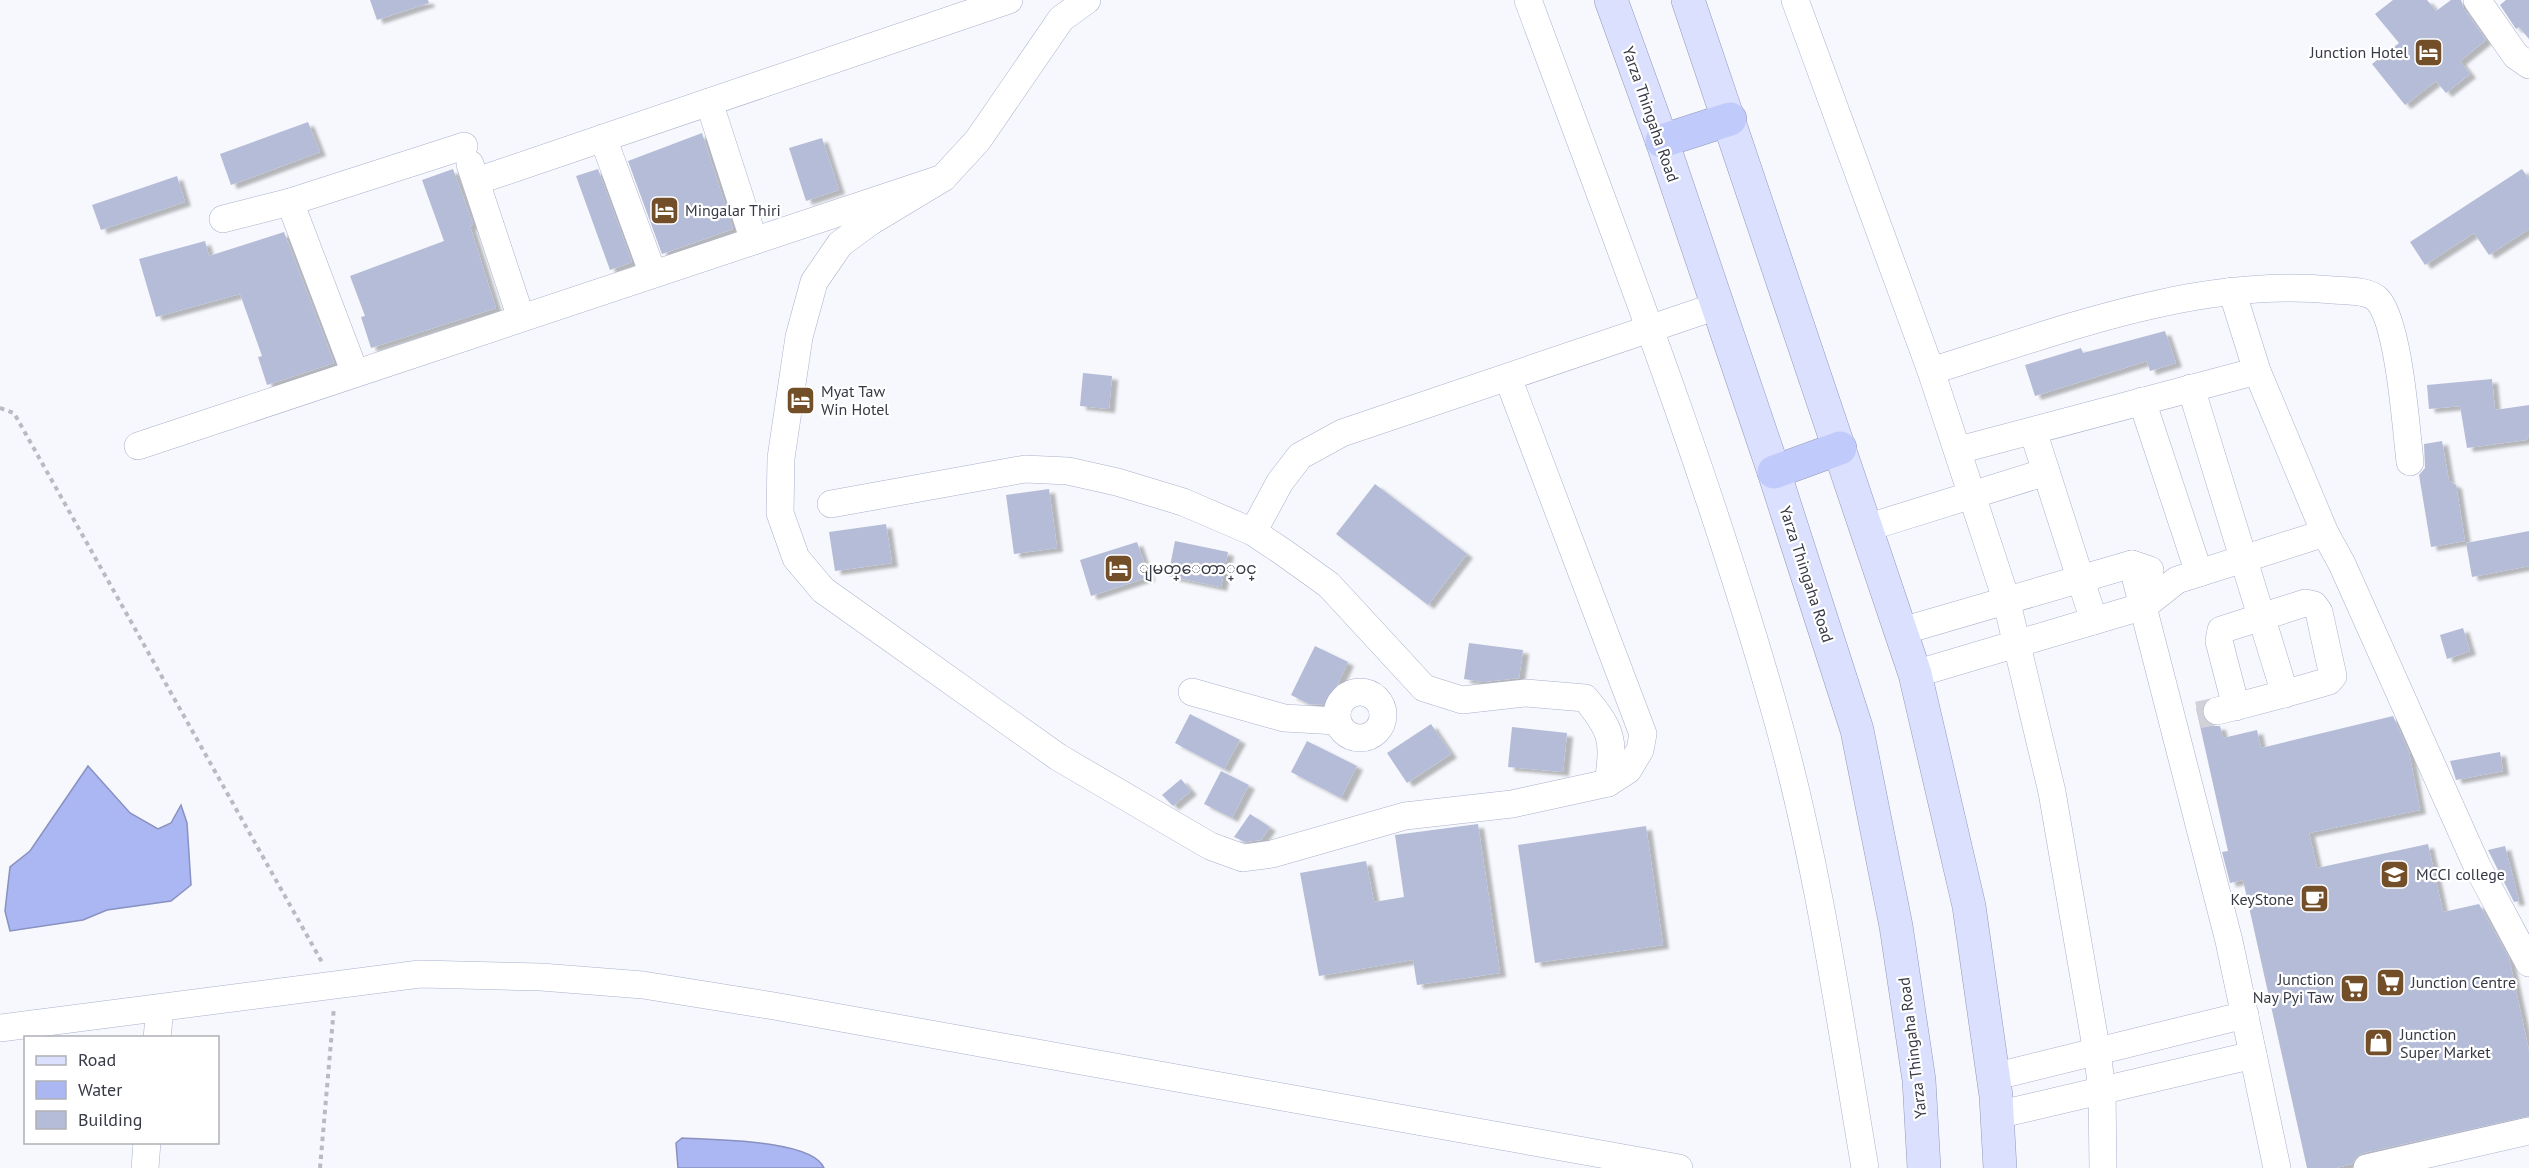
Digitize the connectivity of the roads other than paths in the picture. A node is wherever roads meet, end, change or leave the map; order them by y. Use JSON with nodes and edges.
{"nodes":[{"id":1,"x":1010,"y":0,"type":"edge"},
{"id":2,"x":1087,"y":0,"type":"edge"},
{"id":3,"x":1528,"y":0,"type":"edge"},
{"id":4,"x":1611,"y":0,"type":"edge"},
{"id":5,"x":1688,"y":0,"type":"edge"},
{"id":6,"x":1795,"y":0,"type":"edge"},
{"id":7,"x":2477,"y":0,"type":"edge"},
{"id":8,"x":2529,"y":65,"type":"edge"},
{"id":9,"x":709,"y":102,"type":"junction"},
{"id":10,"x":1730,"y":119,"type":"junction"},
{"id":11,"x":603,"y":138,"type":"junction"},
{"id":12,"x":1662,"y":141,"type":"junction"},
{"id":13,"x":944,"y":178,"type":"junction"},
{"id":14,"x":477,"y":181,"type":"junction"},
{"id":15,"x":291,"y":202,"type":"junction"},
{"id":16,"x":223,"y":219,"type":"dead end"},
{"id":17,"x":804,"y":225,"type":"junction"},
{"id":18,"x":754,"y":241,"type":"junction"},
{"id":19,"x":654,"y":274,"type":"junction"},
{"id":20,"x":814,"y":282,"type":"junction"},
{"id":21,"x":2232,"y":291,"type":"junction"},
{"id":22,"x":1717,"y":306,"type":"junction"},
{"id":23,"x":521,"y":318,"type":"junction"},
{"id":24,"x":1648,"y":329,"type":"junction"},
{"id":25,"x":1931,"y":371,"type":"junction"},
{"id":26,"x":2257,"y":371,"type":"junction"},
{"id":27,"x":355,"y":374,"type":"junction"},
{"id":28,"x":1508,"y":378,"type":"junction"},
{"id":29,"x":2191,"y":388,"type":"junction"},
{"id":30,"x":2142,"y":401,"type":"junction"},
{"id":31,"x":2033,"y":430,"type":"junction"},
{"id":32,"x":138,"y":446,"type":"dead end"},
{"id":33,"x":1840,"y":448,"type":"junction"},
{"id":34,"x":1959,"y":450,"type":"junction"},
{"id":35,"x":2410,"y":462,"type":"dead end"},
{"id":36,"x":1774,"y":472,"type":"junction"},
{"id":37,"x":2046,"y":472,"type":"junction"},
{"id":38,"x":1973,"y":496,"type":"junction"},
{"id":39,"x":831,"y":504,"type":"dead end"},
{"id":40,"x":1866,"y":528,"type":"junction"},
{"id":41,"x":1253,"y":532,"type":"junction"},
{"id":42,"x":2325,"y":533,"type":"junction"},
{"id":43,"x":2243,"y":560,"type":"junction"},
{"id":44,"x":2132,"y":564,"type":"junction"},
{"id":45,"x":2188,"y":577,"type":"junction"},
{"id":46,"x":2079,"y":580,"type":"junction"},
{"id":47,"x":2006,"y":599,"type":"junction"},
{"id":48,"x":2144,"y":606,"type":"junction"},
{"id":49,"x":2262,"y":616,"type":"junction"},
{"id":50,"x":2094,"y":621,"type":"junction"},
{"id":51,"x":1902,"y":631,"type":"junction"},
{"id":52,"x":2018,"y":642,"type":"junction"},
{"id":53,"x":1410,"y":672,"type":"junction"},
{"id":54,"x":1915,"y":674,"type":"junction"},
{"id":55,"x":1192,"y":692,"type":"dead end"},
{"id":56,"x":2285,"y":694,"type":"junction"},
{"id":57,"x":1378,"y":699,"type":"junction"},
{"id":58,"x":2206,"y":713,"type":"junction"},
{"id":59,"x":1337,"y":721,"type":"junction"},
{"id":60,"x":1608,"y":783,"type":"junction"},
{"id":61,"x":2529,"y":963,"type":"edge"},
{"id":62,"x":160,"y":1008,"type":"junction"},
{"id":63,"x":2244,"y":1015,"type":"junction"},
{"id":64,"x":0,"y":1028,"type":"edge"},
{"id":65,"x":158,"y":1036,"type":"edge"},
{"id":66,"x":2097,"y":1053,"type":"junction"},
{"id":67,"x":2253,"y":1055,"type":"junction"},
{"id":68,"x":1993,"y":1077,"type":"junction"},
{"id":69,"x":2102,"y":1089,"type":"junction"},
{"id":70,"x":1996,"y":1115,"type":"junction"},
{"id":71,"x":2529,"y":1131,"type":"edge"},
{"id":72,"x":147,"y":1144,"type":"edge"},
{"id":73,"x":145,"y":1168,"type":"edge"},
{"id":74,"x":1679,"y":1168,"type":"edge"},
{"id":75,"x":1865,"y":1168,"type":"edge"},
{"id":76,"x":1924,"y":1168,"type":"edge"},
{"id":77,"x":2000,"y":1168,"type":"edge"},
{"id":78,"x":2103,"y":1168,"type":"edge"},
{"id":79,"x":2277,"y":1168,"type":"edge"},
{"id":80,"x":2367,"y":1168,"type":"edge"}],
"edges":[{"from":1,"to":9,"type":"street"},
{"from":2,"to":13,"type":"street"},
{"from":3,"to":24,"type":"street"},
{"from":4,"to":12,"type":"main road","name":"Yarza Thingaha Road"},
{"from":5,"to":10,"type":"main road"},
{"from":6,"to":25,"type":"street"},
{"from":7,"to":8,"type":"street"},
{"from":9,"to":11,"type":"street"},
{"from":9,"to":18,"type":"street"},
{"from":10,"to":12,"type":"highway"},
{"from":10,"to":33,"type":"main road"},
{"from":11,"to":14,"type":"street"},
{"from":11,"to":19,"type":"street"},
{"from":12,"to":22,"type":"main road","name":"Yarza Thingaha Road"},
{"from":13,"to":17,"type":"street"},
{"from":13,"to":20,"type":"street"},
{"from":14,"to":15,"type":"street"},
{"from":14,"to":23,"type":"street"},
{"from":15,"to":16,"type":"street"},
{"from":15,"to":27,"type":"street"},
{"from":17,"to":18,"type":"street"},
{"from":17,"to":20,"type":"street"},
{"from":18,"to":19,"type":"street"},
{"from":19,"to":23,"type":"street"},
{"from":20,"to":60,"type":"street"},
{"from":21,"to":25,"type":"street"},
{"from":21,"to":26,"type":"street"},
{"from":21,"to":35,"type":"street"},
{"from":22,"to":24,"type":"street"},
{"from":22,"to":36,"type":"main road","name":"Yarza Thingaha Road"},
{"from":23,"to":27,"type":"street"},
{"from":24,"to":28,"type":"street"},
{"from":24,"to":75,"type":"street"},
{"from":25,"to":34,"type":"street"},
{"from":26,"to":29,"type":"street"},
{"from":26,"to":42,"type":"street"},
{"from":27,"to":32,"type":"street"},
{"from":28,"to":41,"type":"street"},
{"from":28,"to":60,"type":"street"},
{"from":29,"to":30,"type":"street"},
{"from":29,"to":43,"type":"street"},
{"from":30,"to":31,"type":"street"},
{"from":30,"to":45,"type":"street"},
{"from":31,"to":34,"type":"street"},
{"from":31,"to":37,"type":"street"},
{"from":33,"to":36,"type":"highway"},
{"from":33,"to":40,"type":"main road"},
{"from":34,"to":38,"type":"street"},
{"from":36,"to":76,"type":"main road","name":"Yarza Thingaha Road"},
{"from":37,"to":38,"type":"street"},
{"from":37,"to":46,"type":"street"},
{"from":38,"to":40,"type":"street"},
{"from":38,"to":47,"type":"street"},
{"from":39,"to":41,"type":"street"},
{"from":40,"to":51,"type":"main road"},
{"from":41,"to":53,"type":"street"},
{"from":42,"to":43,"type":"street"},
{"from":42,"to":61,"type":"street"},
{"from":43,"to":45,"type":"street"},
{"from":43,"to":49,"type":"street"},
{"from":44,"to":45,"type":"street"},
{"from":44,"to":46,"type":"street"},
{"from":44,"to":48,"type":"street"},
{"from":45,"to":48,"type":"street"},
{"from":46,"to":47,"type":"street"},
{"from":46,"to":50,"type":"street"},
{"from":47,"to":51,"type":"street"},
{"from":47,"to":52,"type":"street"},
{"from":48,"to":50,"type":"street"},
{"from":48,"to":58,"type":"street"},
{"from":49,"to":56,"type":"street"},
{"from":49,"to":56,"type":"street"},
{"from":49,"to":58,"type":"street"},
{"from":50,"to":52,"type":"street"},
{"from":51,"to":54,"type":"main road"},
{"from":52,"to":54,"type":"street"},
{"from":52,"to":66,"type":"street"},
{"from":53,"to":57,"type":"street"},
{"from":53,"to":60,"type":"street"},
{"from":54,"to":68,"type":"main road"},
{"from":55,"to":59,"type":"street"},
{"from":56,"to":58,"type":"street"},
{"from":57,"to":59,"type":"street"},
{"from":57,"to":59,"type":"street"},
{"from":58,"to":63,"type":"street"},
{"from":62,"to":64,"type":"street"},
{"from":62,"to":65,"type":"street"},
{"from":62,"to":74,"type":"street"},
{"from":63,"to":66,"type":"street"},
{"from":63,"to":67,"type":"street"},
{"from":66,"to":68,"type":"street"},
{"from":66,"to":69,"type":"street"},
{"from":67,"to":69,"type":"street"},
{"from":67,"to":79,"type":"street"},
{"from":68,"to":70,"type":"main road"},
{"from":69,"to":70,"type":"street"},
{"from":69,"to":78,"type":"street"},
{"from":70,"to":77,"type":"main road"},
{"from":71,"to":80,"type":"street"},
{"from":72,"to":73,"type":"street"}]}
